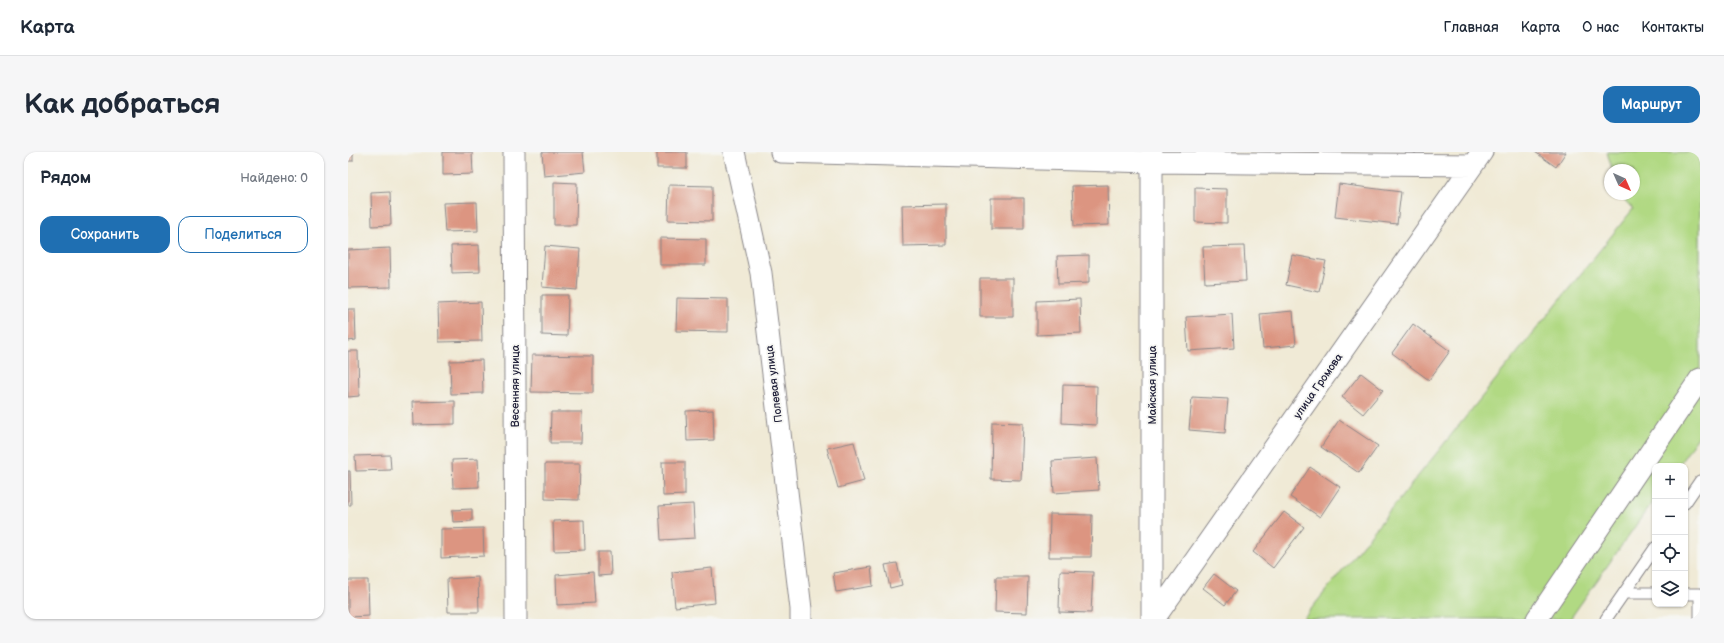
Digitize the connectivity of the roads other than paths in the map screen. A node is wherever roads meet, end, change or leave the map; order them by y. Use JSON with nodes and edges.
{"nodes":[{"id":1,"x":514,"y":152,"type":"edge"},
{"id":2,"x":734,"y":152,"type":"edge"},
{"id":3,"x":781,"y":152,"type":"edge"},
{"id":4,"x":1152,"y":157,"type":"edge"},
{"id":5,"x":1477,"y":158,"type":"edge"},
{"id":6,"x":1700,"y":379,"type":"edge"},
{"id":7,"x":1700,"y":481,"type":"edge"},
{"id":8,"x":1688,"y":499,"type":"edge"},
{"id":9,"x":1652,"y":552,"type":"edge"},
{"id":10,"x":1625,"y":593,"type":"junction"},
{"id":11,"x":1652,"y":593,"type":"edge"},
{"id":12,"x":1688,"y":594,"type":"edge"},
{"id":13,"x":1700,"y":594,"type":"edge"},
{"id":14,"x":516,"y":619,"type":"edge"},
{"id":15,"x":801,"y":619,"type":"edge"},
{"id":16,"x":1153,"y":619,"type":"edge"},
{"id":17,"x":1537,"y":619,"type":"edge"},
{"id":18,"x":1606,"y":619,"type":"edge"},
{"id":19,"x":1700,"y":619,"type":"edge"}],
"edges":[{"from":1,"to":14,"type":"street","name":"Весенняя улица"},
{"from":2,"to":15,"type":"street","name":"Полевая улица"},
{"from":3,"to":4,"type":"street"},
{"from":4,"to":5,"type":"street"},
{"from":4,"to":16,"type":"street","name":"Майская улица"},
{"from":5,"to":16,"type":"street","name":"улица Громова"},
{"from":6,"to":17,"type":"street"},
{"from":7,"to":8,"type":"lane"},
{"from":9,"to":10,"type":"lane"},
{"from":10,"to":11,"type":"lane"},
{"from":10,"to":18,"type":"lane"},
{"from":12,"to":13,"type":"lane"},
{"from":13,"to":19,"type":"lane"}]}
